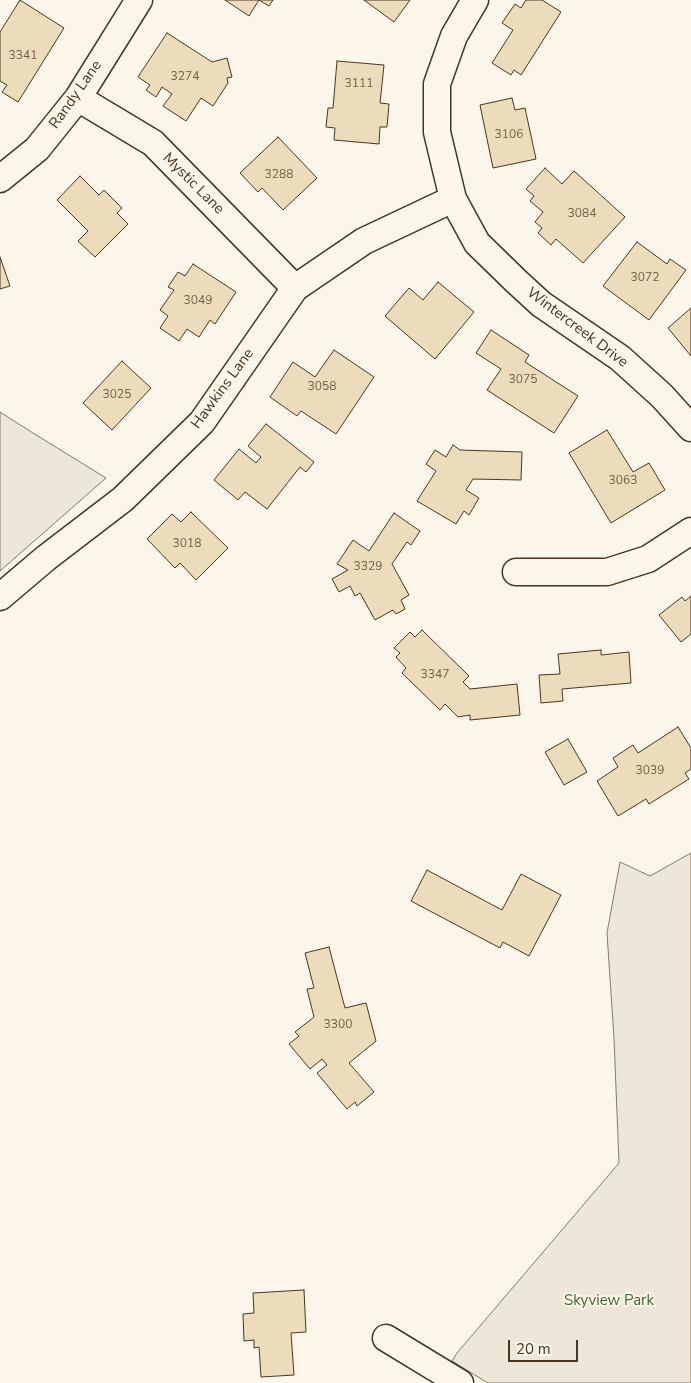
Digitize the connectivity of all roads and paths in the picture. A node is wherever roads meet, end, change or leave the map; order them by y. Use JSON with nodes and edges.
{"nodes":[{"id":1,"x":139,"y":0,"type":"edge"},
{"id":2,"x":475,"y":0,"type":"edge"},
{"id":3,"x":78,"y":98,"type":"junction"},
{"id":4,"x":0,"y":179,"type":"edge"},
{"id":5,"x":453,"y":200,"type":"junction"},
{"id":6,"x":295,"y":288,"type":"junction"},
{"id":7,"x":691,"y":428,"type":"edge"},
{"id":8,"x":691,"y":531,"type":"edge"},
{"id":9,"x":516,"y":572,"type":"dead end"},
{"id":10,"x":0,"y":597,"type":"edge"},
{"id":11,"x":386,"y":1338,"type":"dead end"},
{"id":12,"x":460,"y":1383,"type":"edge"}],
"edges":[{"from":1,"to":3,"type":"street","name":"Randy Lane"},
{"from":2,"to":5,"type":"street","name":"Wintercreek Drive"},
{"from":3,"to":4,"type":"street","name":"Randy Lane"},
{"from":3,"to":6,"type":"street","name":"Mystic Lane"},
{"from":5,"to":6,"type":"street","name":"Hawkins Lane"},
{"from":5,"to":7,"type":"street","name":"Wintercreek Drive"},
{"from":6,"to":10,"type":"street","name":"Hawkins Lane"},
{"from":8,"to":9,"type":"street"},
{"from":11,"to":12,"type":"street"}]}
